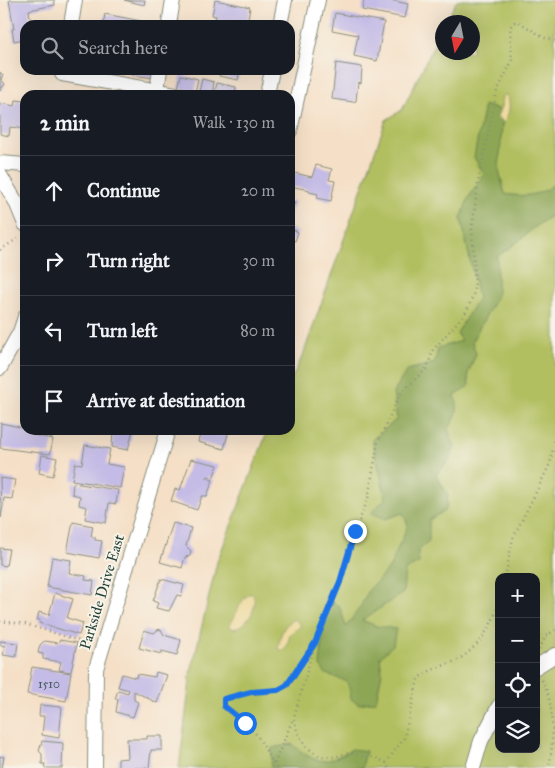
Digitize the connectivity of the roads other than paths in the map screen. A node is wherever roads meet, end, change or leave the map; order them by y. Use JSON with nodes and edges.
{"nodes":[{"id":1,"x":75,"y":0,"type":"edge"},
{"id":2,"x":173,"y":0,"type":"edge"},
{"id":3,"x":285,"y":0,"type":"edge"},
{"id":4,"x":318,"y":0,"type":"edge"},
{"id":5,"x":72,"y":20,"type":"edge"},
{"id":6,"x":169,"y":20,"type":"edge"},
{"id":7,"x":281,"y":20,"type":"edge"},
{"id":8,"x":78,"y":75,"type":"edge"},
{"id":9,"x":159,"y":75,"type":"edge"},
{"id":10,"x":271,"y":75,"type":"edge"},
{"id":11,"x":157,"y":90,"type":"joint"},
{"id":12,"x":268,"y":90,"type":"edge"},
{"id":13,"x":295,"y":108,"type":"edge"},
{"id":14,"x":0,"y":163,"type":"edge"},
{"id":15,"x":20,"y":165,"type":"edge"},
{"id":16,"x":0,"y":175,"type":"edge"},
{"id":17,"x":20,"y":218,"type":"edge"},
{"id":18,"x":20,"y":332,"type":"edge"},
{"id":19,"x":0,"y":368,"type":"edge"},
{"id":20,"x":166,"y":435,"type":"edge"},
{"id":21,"x":555,"y":655,"type":"edge"},
{"id":22,"x":540,"y":668,"type":"edge"},
{"id":23,"x":498,"y":708,"type":"edge"},
{"id":24,"x":95,"y":768,"type":"edge"},
{"id":25,"x":473,"y":768,"type":"edge"}],
"edges":[{"from":1,"to":5,"type":"street"},
{"from":2,"to":6,"type":"street"},
{"from":3,"to":7,"type":"street"},
{"from":4,"to":13,"type":"street"},
{"from":8,"to":11,"type":"street"},
{"from":9,"to":11,"type":"street"},
{"from":10,"to":12,"type":"street"},
{"from":14,"to":15,"type":"street"},
{"from":16,"to":17,"type":"street"},
{"from":18,"to":19,"type":"street"},
{"from":20,"to":24,"type":"street","name":"Parkside Drive East"},
{"from":21,"to":22,"type":"street"},
{"from":23,"to":25,"type":"street"}]}
